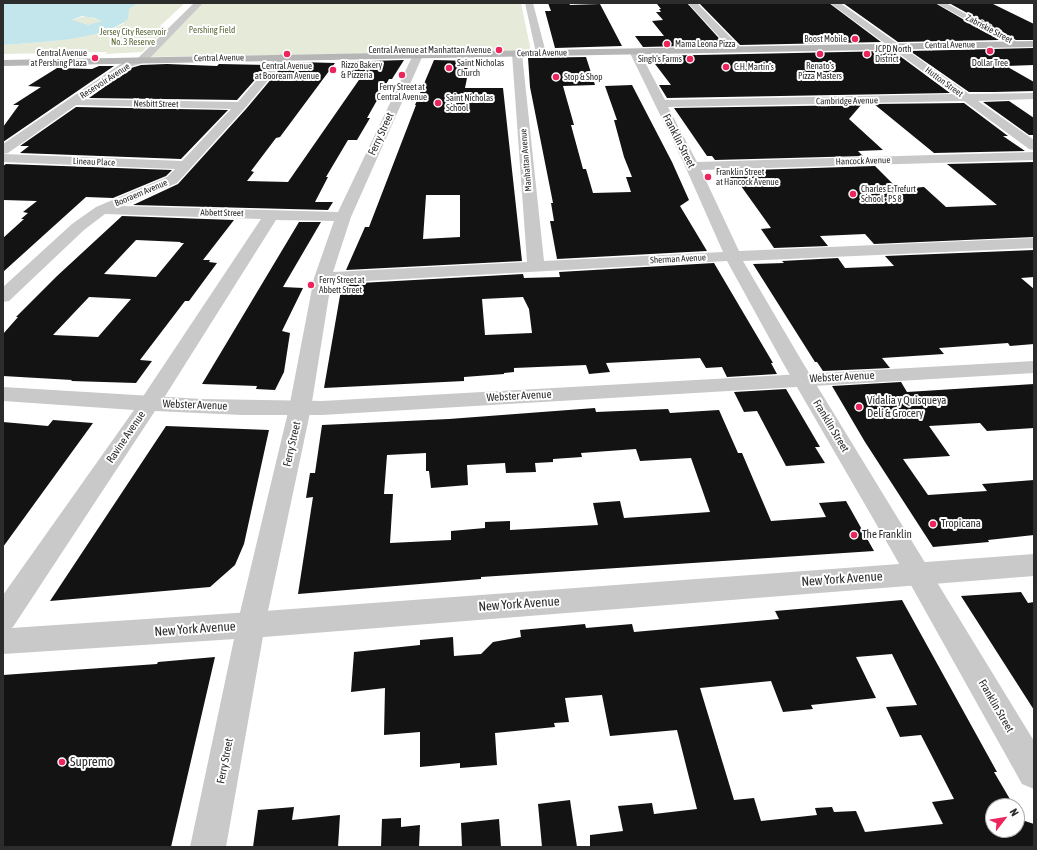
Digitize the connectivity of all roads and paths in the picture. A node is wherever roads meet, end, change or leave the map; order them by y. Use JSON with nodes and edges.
{"nodes":[{"id":1,"x":199,"y":3,"type":"edge"},
{"id":2,"x":529,"y":3,"type":"edge"},
{"id":3,"x":692,"y":3,"type":"edge"},
{"id":4,"x":834,"y":3,"type":"edge"},
{"id":5,"x":940,"y":3,"type":"edge"},
{"id":6,"x":1016,"y":44,"type":"junction"},
{"id":7,"x":1034,"y":44,"type":"edge"},
{"id":8,"x":896,"y":46,"type":"junction"},
{"id":9,"x":736,"y":49,"type":"junction"},
{"id":10,"x":634,"y":51,"type":"junction"},
{"id":11,"x":541,"y":53,"type":"junction"},
{"id":12,"x":517,"y":54,"type":"junction"},
{"id":13,"x":418,"y":55,"type":"junction"},
{"id":14,"x":282,"y":57,"type":"junction"},
{"id":15,"x":142,"y":60,"type":"junction"},
{"id":16,"x":3,"y":63,"type":"edge"},
{"id":17,"x":1034,"y":96,"type":"edge"},
{"id":18,"x":966,"y":98,"type":"junction"},
{"id":19,"x":72,"y":102,"type":"junction"},
{"id":20,"x":661,"y":104,"type":"junction"},
{"id":21,"x":241,"y":106,"type":"junction"},
{"id":22,"x":1034,"y":146,"type":"edge"},
{"id":23,"x":3,"y":150,"type":"edge"},
{"id":24,"x":1034,"y":156,"type":"edge"},
{"id":25,"x":3,"y":158,"type":"edge"},
{"id":26,"x":186,"y":165,"type":"junction"},
{"id":27,"x":692,"y":166,"type":"junction"},
{"id":28,"x":101,"y":210,"type":"junction"},
{"id":29,"x":271,"y":214,"type":"junction"},
{"id":30,"x":343,"y":217,"type":"junction"},
{"id":31,"x":1034,"y":243,"type":"edge"},
{"id":32,"x":733,"y":256,"type":"junction"},
{"id":33,"x":536,"y":266,"type":"junction"},
{"id":34,"x":323,"y":278,"type":"junction"},
{"id":35,"x":3,"y":297,"type":"edge"},
{"id":36,"x":1034,"y":367,"type":"edge"},
{"id":37,"x":803,"y":379,"type":"junction"},
{"id":38,"x":3,"y":394,"type":"edge"},
{"id":39,"x":149,"y":404,"type":"junction"},
{"id":40,"x":300,"y":408,"type":"junction"},
{"id":41,"x":1034,"y":565,"type":"edge"},
{"id":42,"x":918,"y":573,"type":"junction"},
{"id":43,"x":3,"y":618,"type":"edge"},
{"id":44,"x":252,"y":625,"type":"junction"},
{"id":45,"x":3,"y":641,"type":"edge"},
{"id":46,"x":1034,"y":772,"type":"edge"},
{"id":47,"x":208,"y":847,"type":"edge"}],
"edges":[{"from":1,"to":15,"type":"street","name":"Reservoir Avenue"},
{"from":2,"to":11,"type":"street"},
{"from":3,"to":9,"type":"street"},
{"from":4,"to":8,"type":"street","name":"Hutton Street"},
{"from":5,"to":6,"type":"street","name":"Zabriskie Street"},
{"from":6,"to":7,"type":"main road","name":"Central Avenue"},
{"from":6,"to":8,"type":"main road","name":"Central Avenue"},
{"from":8,"to":9,"type":"main road","name":"Central Avenue"},
{"from":8,"to":18,"type":"street","name":"Hutton Street"},
{"from":9,"to":10,"type":"main road","name":"Central Avenue"},
{"from":10,"to":11,"type":"main road","name":"Central Avenue"},
{"from":10,"to":20,"type":"street","name":"Franklin Street"},
{"from":11,"to":12,"type":"main road","name":"Central Avenue"},
{"from":12,"to":13,"type":"main road","name":"Central Avenue"},
{"from":12,"to":33,"type":"street","name":"Manhattan Avenue"},
{"from":13,"to":14,"type":"main road","name":"Central Avenue"},
{"from":13,"to":30,"type":"street","name":"Ferry Street"},
{"from":14,"to":15,"type":"main road","name":"Central Avenue"},
{"from":14,"to":21,"type":"street","name":"Booraem Avenue"},
{"from":15,"to":16,"type":"main road","name":"Central Avenue"},
{"from":15,"to":19,"type":"street","name":"Reservoir Avenue"},
{"from":17,"to":18,"type":"street","name":"Cambridge Avenue"},
{"from":18,"to":20,"type":"street","name":"Cambridge Avenue"},
{"from":18,"to":22,"type":"street","name":"Hutton Street"},
{"from":19,"to":21,"type":"street","name":"Nesbitt Street"},
{"from":19,"to":23,"type":"street","name":"Reservoir Avenue"},
{"from":20,"to":27,"type":"street","name":"Franklin Street"},
{"from":21,"to":26,"type":"street","name":"Booraem Avenue"},
{"from":24,"to":27,"type":"street","name":"Hancock Avenue"},
{"from":25,"to":26,"type":"street","name":"Lineau Place"},
{"from":26,"to":28,"type":"street","name":"Booraem Avenue"},
{"from":27,"to":32,"type":"street","name":"Franklin Street"},
{"from":28,"to":29,"type":"street","name":"Abbett Street"},
{"from":28,"to":35,"type":"street","name":"Booraem Avenue"},
{"from":29,"to":30,"type":"street","name":"Abbett Street"},
{"from":29,"to":39,"type":"street","name":"Ravine Avenue"},
{"from":30,"to":34,"type":"street","name":"Ferry Street"},
{"from":31,"to":32,"type":"street","name":"Sherman Avenue"},
{"from":32,"to":33,"type":"street","name":"Sherman Avenue"},
{"from":32,"to":37,"type":"street","name":"Franklin Street"},
{"from":33,"to":34,"type":"street","name":"Sherman Avenue"},
{"from":34,"to":40,"type":"street","name":"Ferry Street"},
{"from":36,"to":37,"type":"street","name":"Webster Avenue"},
{"from":37,"to":40,"type":"street","name":"Webster Avenue"},
{"from":37,"to":42,"type":"street","name":"Franklin Street"},
{"from":38,"to":39,"type":"street","name":"Webster Avenue"},
{"from":39,"to":40,"type":"street","name":"Webster Avenue"},
{"from":39,"to":43,"type":"street","name":"Ravine Avenue"},
{"from":40,"to":44,"type":"street","name":"Ferry Street"},
{"from":41,"to":42,"type":"street","name":"New York Avenue"},
{"from":42,"to":44,"type":"street","name":"New York Avenue"},
{"from":42,"to":46,"type":"street","name":"Franklin Street"},
{"from":44,"to":45,"type":"street","name":"New York Avenue"},
{"from":44,"to":47,"type":"street","name":"Ferry Street"}]}
